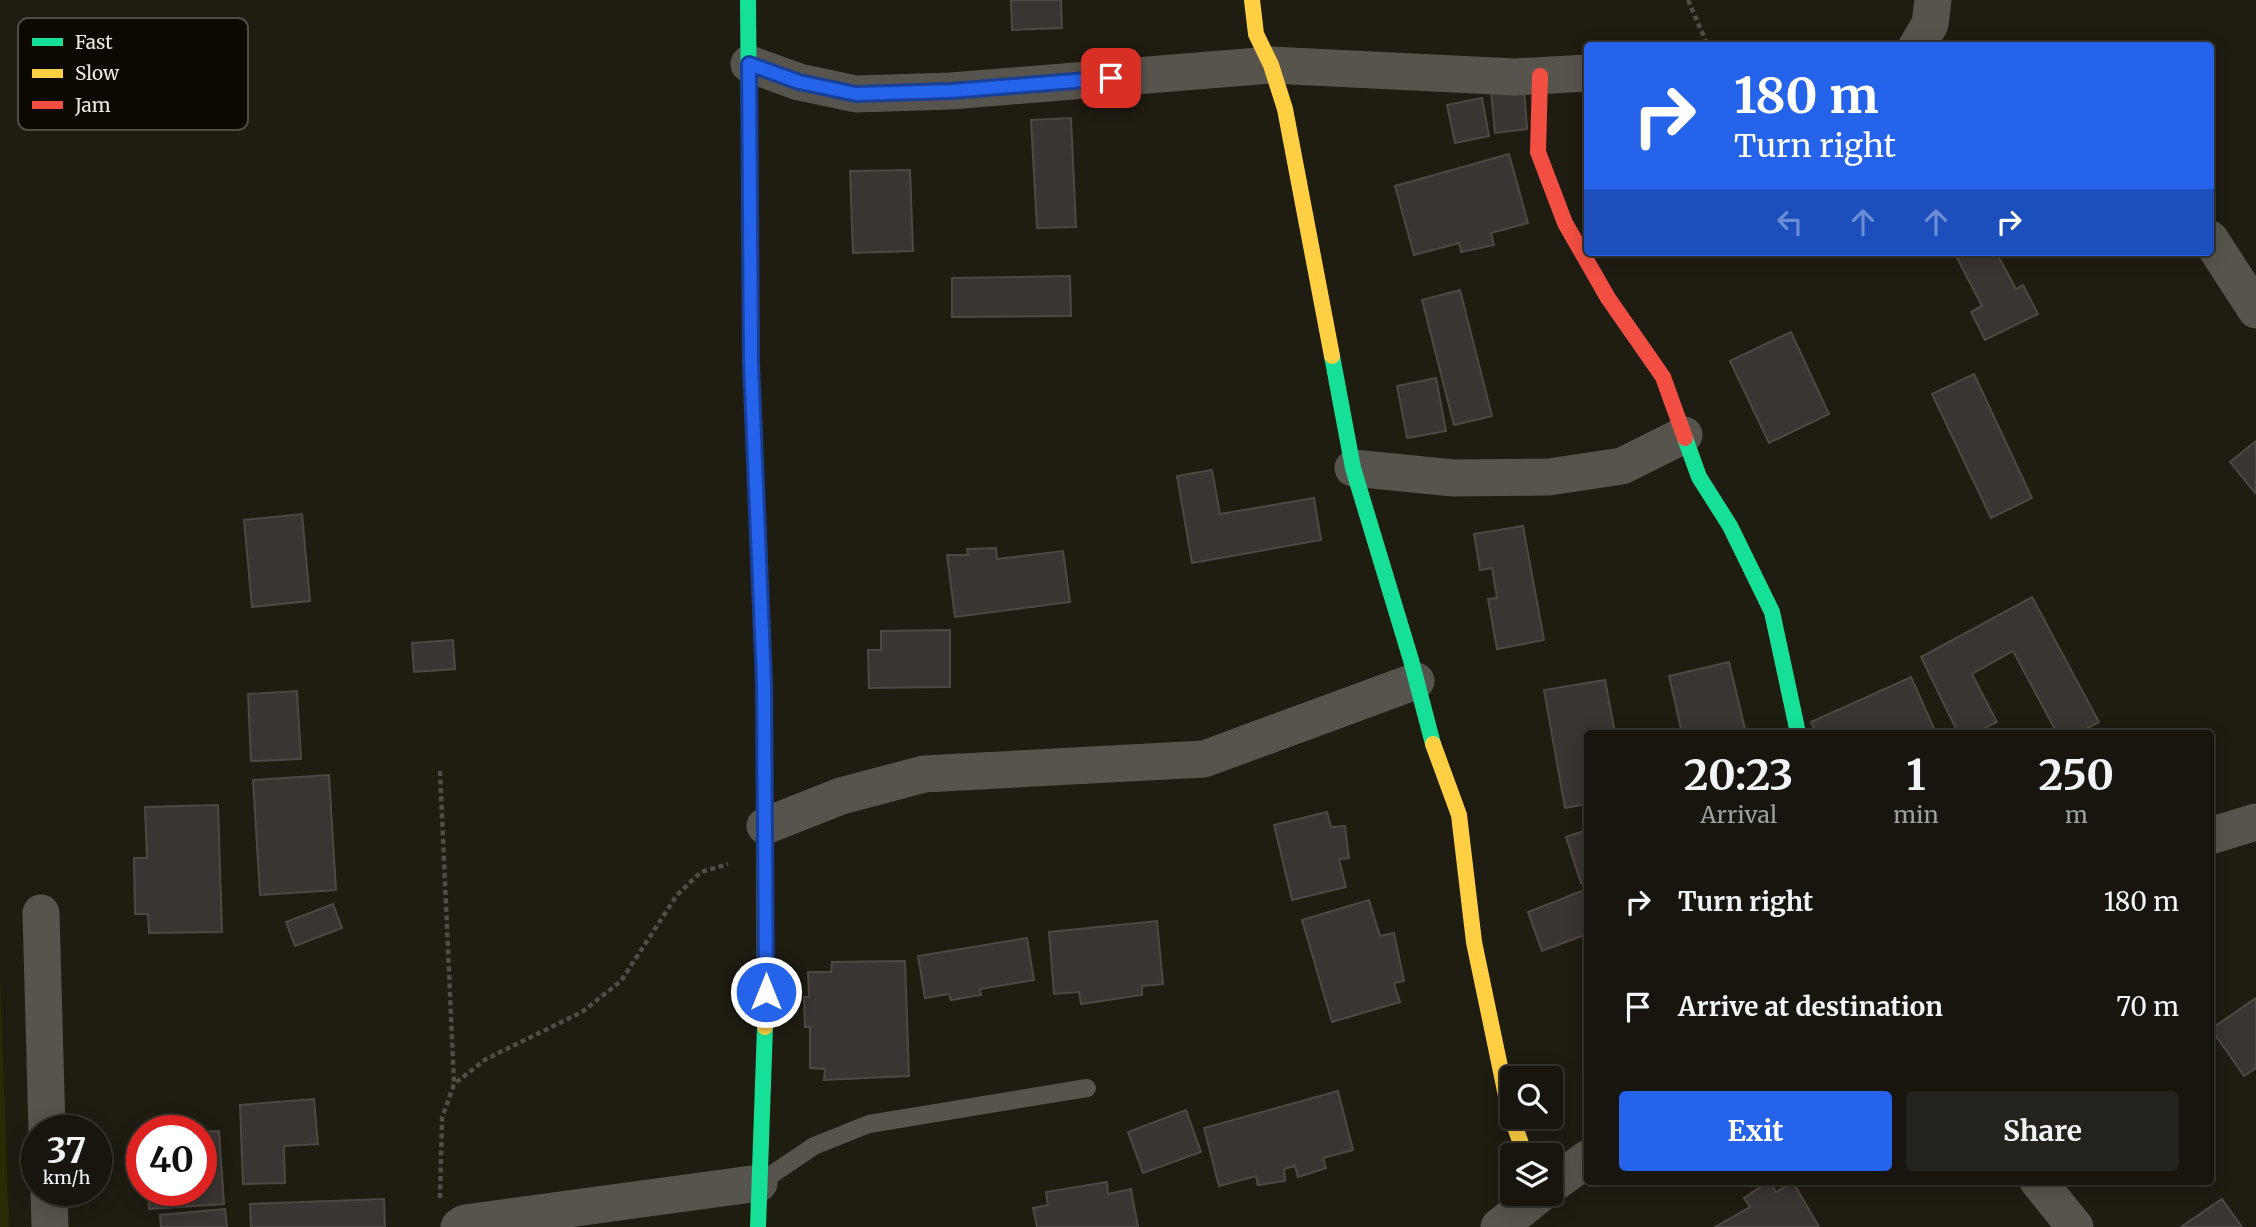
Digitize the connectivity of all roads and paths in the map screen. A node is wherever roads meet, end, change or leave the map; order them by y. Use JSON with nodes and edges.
{"nodes":[{"id":1,"x":748,"y":0,"type":"edge"},
{"id":2,"x":1252,"y":0,"type":"edge"},
{"id":3,"x":1688,"y":0,"type":"edge"},
{"id":4,"x":1933,"y":0,"type":"edge"},
{"id":5,"x":1706,"y":42,"type":"edge"},
{"id":6,"x":1919,"y":42,"type":"edge"},
{"id":7,"x":749,"y":64,"type":"junction"},
{"id":8,"x":1271,"y":65,"type":"junction"},
{"id":9,"x":1584,"y":74,"type":"edge"},
{"id":10,"x":1540,"y":76,"type":"junction"},
{"id":11,"x":2214,"y":245,"type":"edge"},
{"id":12,"x":2256,"y":310,"type":"edge"},
{"id":13,"x":1684,"y":435,"type":"junction"},
{"id":14,"x":1353,"y":468,"type":"junction"},
{"id":15,"x":1416,"y":681,"type":"junction"},
{"id":16,"x":1797,"y":730,"type":"edge"},
{"id":17,"x":440,"y":771,"type":"dead end"},
{"id":18,"x":2256,"y":822,"type":"edge"},
{"id":19,"x":765,"y":826,"type":"junction"},
{"id":20,"x":2214,"y":834,"type":"edge"},
{"id":21,"x":766,"y":864,"type":"junction"},
{"id":22,"x":41,"y":913,"type":"dead end"},
{"id":23,"x":454,"y":1084,"type":"junction"},
{"id":24,"x":1087,"y":1088,"type":"dead end"},
{"id":25,"x":47,"y":1115,"type":"edge"},
{"id":26,"x":1521,"y":1143,"type":"edge"},
{"id":27,"x":1584,"y":1160,"type":"edge"},
{"id":28,"x":1563,"y":1176,"type":"edge"},
{"id":29,"x":759,"y":1183,"type":"junction"},
{"id":30,"x":2041,"y":1185,"type":"edge"},
{"id":31,"x":49,"y":1206,"type":"edge"},
{"id":32,"x":1525,"y":1206,"type":"edge"},
{"id":33,"x":450,"y":1213,"type":"edge"},
{"id":34,"x":50,"y":1227,"type":"edge"},
{"id":35,"x":758,"y":1227,"type":"edge"},
{"id":36,"x":1500,"y":1227,"type":"edge"},
{"id":37,"x":2075,"y":1227,"type":"edge"}],
"edges":[{"from":1,"to":7,"type":"street"},
{"from":2,"to":8,"type":"street"},
{"from":3,"to":5,"type":"path"},
{"from":4,"to":6,"type":"street"},
{"from":7,"to":8,"type":"street"},
{"from":7,"to":19,"type":"street"},
{"from":8,"to":10,"type":"street"},
{"from":8,"to":14,"type":"street"},
{"from":9,"to":10,"type":"street"},
{"from":10,"to":13,"type":"street"},
{"from":11,"to":12,"type":"street"},
{"from":13,"to":14,"type":"street"},
{"from":13,"to":16,"type":"street"},
{"from":14,"to":15,"type":"street"},
{"from":15,"to":19,"type":"street"},
{"from":15,"to":26,"type":"street"},
{"from":17,"to":23,"type":"path"},
{"from":18,"to":20,"type":"street"},
{"from":19,"to":21,"type":"street"},
{"from":21,"to":23,"type":"path"},
{"from":21,"to":29,"type":"street"},
{"from":22,"to":25,"type":"street"},
{"from":23,"to":33,"type":"path"},
{"from":24,"to":29,"type":"lane"},
{"from":27,"to":28,"type":"street"},
{"from":29,"to":33,"type":"street"},
{"from":29,"to":35,"type":"street"},
{"from":30,"to":37,"type":"street"},
{"from":31,"to":34,"type":"street"},
{"from":32,"to":36,"type":"street"}]}
